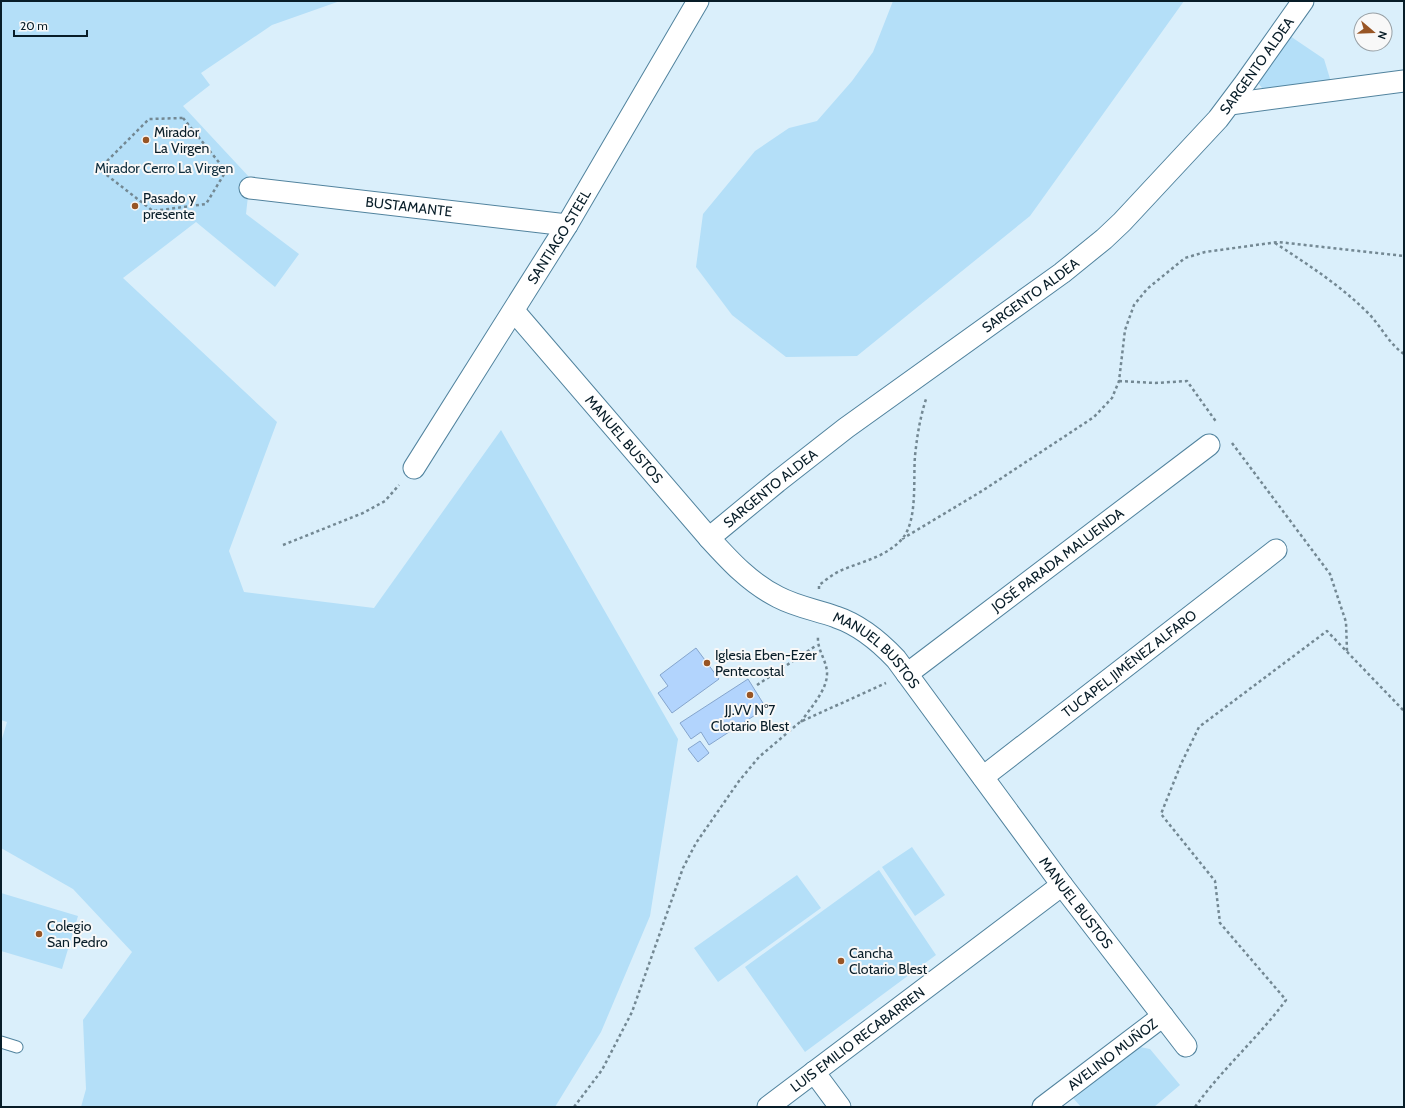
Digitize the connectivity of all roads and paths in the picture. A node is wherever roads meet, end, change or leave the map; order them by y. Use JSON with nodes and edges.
{"nodes":[{"id":1,"x":698,"y":1,"type":"edge"},
{"id":2,"x":1303,"y":1,"type":"edge"},
{"id":3,"x":1404,"y":81,"type":"edge"},
{"id":4,"x":1230,"y":104,"type":"junction"},
{"id":5,"x":183,"y":118,"type":"joint"},
{"id":6,"x":250,"y":188,"type":"dead end"},
{"id":7,"x":568,"y":225,"type":"junction"},
{"id":8,"x":1274,"y":242,"type":"junction"},
{"id":9,"x":1404,"y":256,"type":"edge"},
{"id":10,"x":514,"y":311,"type":"junction"},
{"id":11,"x":1404,"y":354,"type":"edge"},
{"id":12,"x":937,"y":364,"type":"junction"},
{"id":13,"x":1119,"y":382,"type":"junction"},
{"id":14,"x":1219,"y":425,"type":"dead end"},
{"id":15,"x":1228,"y":438,"type":"dead end"},
{"id":16,"x":1209,"y":445,"type":"dead end"},
{"id":17,"x":414,"y":468,"type":"joint"},
{"id":18,"x":709,"y":538,"type":"junction"},
{"id":19,"x":902,"y":539,"type":"junction"},
{"id":20,"x":284,"y":545,"type":"dead end"},
{"id":21,"x":1276,"y":550,"type":"dead end"},
{"id":22,"x":819,"y":612,"type":"junction"},
{"id":23,"x":817,"y":645,"type":"junction"},
{"id":24,"x":1347,"y":651,"type":"junction"},
{"id":25,"x":907,"y":674,"type":"junction"},
{"id":26,"x":757,"y":685,"type":"dead end"},
{"id":27,"x":1404,"y":711,"type":"edge"},
{"id":28,"x":800,"y":722,"type":"junction"},
{"id":29,"x":983,"y":777,"type":"junction"},
{"id":30,"x":1062,"y":885,"type":"junction"},
{"id":31,"x":1163,"y":1016,"type":"junction"},
{"id":32,"x":1,"y":1042,"type":"edge"},
{"id":33,"x":1186,"y":1046,"type":"dead end"},
{"id":34,"x":17,"y":1047,"type":"dead end"},
{"id":35,"x":814,"y":1072,"type":"junction"},
{"id":36,"x":574,"y":1107,"type":"edge"},
{"id":37,"x":768,"y":1107,"type":"edge"},
{"id":38,"x":840,"y":1107,"type":"edge"},
{"id":39,"x":1042,"y":1107,"type":"edge"},
{"id":40,"x":1195,"y":1107,"type":"edge"}],
"edges":[{"from":1,"to":7,"type":"street","name":"SANTIAGO STEEL"},
{"from":2,"to":4,"type":"street","name":"SARGENTO ALDEA"},
{"from":3,"to":4,"type":"street"},
{"from":4,"to":12,"type":"street","name":"SARGENTO ALDEA"},
{"from":5,"to":5,"type":"path"},
{"from":6,"to":7,"type":"street","name":"BUSTAMANTE"},
{"from":7,"to":10,"type":"street","name":"SANTIAGO STEEL"},
{"from":8,"to":9,"type":"path"},
{"from":8,"to":11,"type":"path"},
{"from":8,"to":13,"type":"path"},
{"from":10,"to":17,"type":"street","name":"SANTIAGO STEEL"},
{"from":10,"to":18,"type":"street","name":"MANUEL BUSTOS"},
{"from":12,"to":18,"type":"street","name":"SARGENTO ALDEA"},
{"from":12,"to":19,"type":"path"},
{"from":13,"to":14,"type":"path"},
{"from":13,"to":19,"type":"path"},
{"from":15,"to":24,"type":"path"},
{"from":16,"to":25,"type":"street","name":"JOSÉ PARADA MALUENDA"},
{"from":17,"to":20,"type":"path"},
{"from":18,"to":22,"type":"street","name":"MANUEL BUSTOS"},
{"from":19,"to":22,"type":"path"},
{"from":21,"to":29,"type":"street","name":"TUCAPEL JIMÉNEZ ALFARO"},
{"from":22,"to":23,"type":"path"},
{"from":22,"to":25,"type":"street","name":"MANUEL BUSTOS"},
{"from":23,"to":26,"type":"path"},
{"from":23,"to":28,"type":"path"},
{"from":24,"to":27,"type":"path"},
{"from":24,"to":40,"type":"path"},
{"from":25,"to":28,"type":"path"},
{"from":25,"to":29,"type":"street","name":"MANUEL BUSTOS"},
{"from":28,"to":36,"type":"path"},
{"from":29,"to":30,"type":"street","name":"MANUEL BUSTOS"},
{"from":30,"to":31,"type":"street","name":"MANUEL BUSTOS"},
{"from":30,"to":35,"type":"street","name":"LUIS EMILIO RECABARREN"},
{"from":31,"to":33,"type":"street","name":"MANUEL BUSTOS"},
{"from":31,"to":39,"type":"street","name":"AVELINO MUÑOZ"},
{"from":32,"to":34,"type":"lane"},
{"from":35,"to":37,"type":"street","name":"LUIS EMILIO RECABARREN"},
{"from":35,"to":38,"type":"street"}]}
